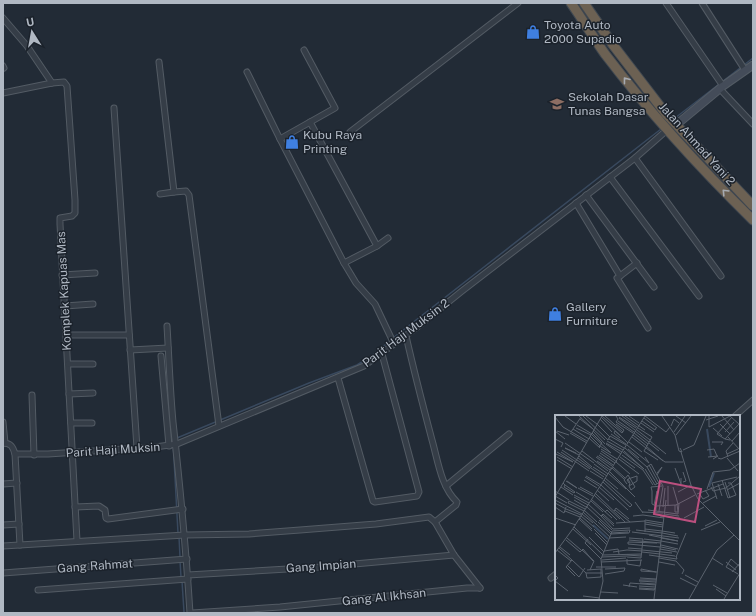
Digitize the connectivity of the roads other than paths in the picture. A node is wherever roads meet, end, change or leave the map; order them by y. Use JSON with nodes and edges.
{"nodes":[{"id":1,"x":518,"y":3,"type":"edge"},
{"id":2,"x":571,"y":3,"type":"edge"},
{"id":3,"x":584,"y":3,"type":"edge"},
{"id":4,"x":666,"y":3,"type":"edge"},
{"id":5,"x":702,"y":3,"type":"edge"},
{"id":6,"x":3,"y":19,"type":"edge"},
{"id":7,"x":304,"y":50,"type":"dead end"},
{"id":8,"x":159,"y":62,"type":"dead end"},
{"id":9,"x":750,"y":69,"type":"edge"},
{"id":10,"x":247,"y":72,"type":"dead end"},
{"id":11,"x":52,"y":83,"type":"junction"},
{"id":12,"x":722,"y":87,"type":"junction"},
{"id":13,"x":3,"y":93,"type":"edge"},
{"id":14,"x":114,"y":108,"type":"dead end"},
{"id":15,"x":310,"y":122,"type":"junction"},
{"id":16,"x":753,"y":124,"type":"edge"},
{"id":17,"x":675,"y":125,"type":"junction"},
{"id":18,"x":667,"y":130,"type":"junction"},
{"id":19,"x":350,"y":132,"type":"dead end"},
{"id":20,"x":280,"y":139,"type":"junction"},
{"id":21,"x":634,"y":158,"type":"junction"},
{"id":22,"x":610,"y":177,"type":"junction"},
{"id":23,"x":174,"y":192,"type":"junction"},
{"id":24,"x":160,"y":194,"type":"dead end"},
{"id":25,"x":586,"y":195,"type":"junction"},
{"id":26,"x":576,"y":203,"type":"junction"},
{"id":27,"x":753,"y":206,"type":"edge"},
{"id":28,"x":753,"y":220,"type":"edge"},
{"id":29,"x":388,"y":238,"type":"dead end"},
{"id":30,"x":376,"y":246,"type":"junction"},
{"id":31,"x":344,"y":263,"type":"junction"},
{"id":32,"x":637,"y":263,"type":"junction"},
{"id":33,"x":95,"y":273,"type":"dead end"},
{"id":34,"x":62,"y":275,"type":"junction"},
{"id":35,"x":620,"y":276,"type":"junction"},
{"id":36,"x":721,"y":276,"type":"dead end"},
{"id":37,"x":654,"y":287,"type":"dead end"},
{"id":38,"x":699,"y":296,"type":"dead end"},
{"id":39,"x":93,"y":304,"type":"dead end"},
{"id":40,"x":65,"y":306,"type":"junction"},
{"id":41,"x":167,"y":326,"type":"dead end"},
{"id":42,"x":648,"y":328,"type":"dead end"},
{"id":43,"x":67,"y":335,"type":"junction"},
{"id":44,"x":129,"y":335,"type":"junction"},
{"id":45,"x":406,"y":336,"type":"junction"},
{"id":46,"x":394,"y":344,"type":"junction"},
{"id":47,"x":168,"y":348,"type":"junction"},
{"id":48,"x":130,"y":350,"type":"junction"},
{"id":49,"x":382,"y":354,"type":"junction"},
{"id":50,"x":161,"y":356,"type":"dead end"},
{"id":51,"x":68,"y":364,"type":"junction"},
{"id":52,"x":92,"y":364,"type":"dead end"},
{"id":53,"x":338,"y":378,"type":"junction"},
{"id":54,"x":93,"y":393,"type":"dead end"},
{"id":55,"x":69,"y":394,"type":"junction"},
{"id":56,"x":32,"y":395,"type":"dead end"},
{"id":57,"x":753,"y":400,"type":"edge"},
{"id":58,"x":736,"y":415,"type":"edge"},
{"id":59,"x":3,"y":422,"type":"edge"},
{"id":60,"x":71,"y":423,"type":"junction"},
{"id":61,"x":92,"y":423,"type":"dead end"},
{"id":62,"x":219,"y":426,"type":"junction"},
{"id":63,"x":509,"y":434,"type":"dead end"},
{"id":64,"x":4,"y":443,"type":"edge"},
{"id":65,"x":176,"y":444,"type":"junction"},
{"id":66,"x":168,"y":446,"type":"junction"},
{"id":67,"x":137,"y":448,"type":"junction"},
{"id":68,"x":72,"y":452,"type":"junction"},
{"id":69,"x":15,"y":454,"type":"junction"},
{"id":70,"x":34,"y":455,"type":"junction"},
{"id":71,"x":17,"y":483,"type":"junction"},
{"id":72,"x":3,"y":484,"type":"edge"},
{"id":73,"x":446,"y":486,"type":"junction"},
{"id":74,"x":75,"y":507,"type":"junction"},
{"id":75,"x":181,"y":509,"type":"junction"},
{"id":76,"x":435,"y":522,"type":"junction"},
{"id":77,"x":19,"y":524,"type":"junction"},
{"id":78,"x":3,"y":525,"type":"edge"},
{"id":79,"x":185,"y":535,"type":"junction"},
{"id":80,"x":77,"y":541,"type":"junction"},
{"id":81,"x":20,"y":545,"type":"junction"},
{"id":82,"x":3,"y":546,"type":"edge"},
{"id":83,"x":454,"y":555,"type":"junction"},
{"id":84,"x":187,"y":559,"type":"junction"},
{"id":85,"x":3,"y":573,"type":"edge"},
{"id":86,"x":555,"y":575,"type":"edge"},
{"id":87,"x":188,"y":577,"type":"junction"},
{"id":88,"x":551,"y":578,"type":"dead end"},
{"id":89,"x":38,"y":590,"type":"dead end"},
{"id":90,"x":191,"y":613,"type":"edge"}],
"edges":[{"from":1,"to":19,"type":"street"},
{"from":18,"to":2,"type":"highway","name":"Jalan Ahmad Yani 2","one_way":true},
{"from":3,"to":17,"type":"highway","name":"Jalan Ahmad Yani 2"},
{"from":4,"to":12,"type":"street"},
{"from":5,"to":9,"type":"street"},
{"from":6,"to":11,"type":"street"},
{"from":7,"to":15,"type":"street"},
{"from":8,"to":23,"type":"street"},
{"from":9,"to":12,"type":"street"},
{"from":10,"to":20,"type":"street"},
{"from":11,"to":13,"type":"street"},
{"from":11,"to":34,"type":"street","name":"Komplek Kapuas Mas"},
{"from":12,"to":16,"type":"street"},
{"from":12,"to":17,"type":"street"},
{"from":14,"to":44,"type":"street"},
{"from":15,"to":20,"type":"street"},
{"from":15,"to":30,"type":"street"},
{"from":17,"to":27,"type":"highway","name":"Jalan Ahmad Yani 2"},
{"from":18,"to":21,"type":"street","name":"Parit Haji Muksin 2"},
{"from":28,"to":18,"type":"highway","name":"Jalan Ahmad Yani 2","one_way":true},
{"from":20,"to":31,"type":"street"},
{"from":21,"to":22,"type":"street","name":"Parit Haji Muksin 2"},
{"from":21,"to":36,"type":"street"},
{"from":22,"to":25,"type":"street","name":"Parit Haji Muksin 2"},
{"from":22,"to":38,"type":"street"},
{"from":23,"to":24,"type":"street"},
{"from":23,"to":62,"type":"street"},
{"from":25,"to":26,"type":"street","name":"Parit Haji Muksin 2"},
{"from":25,"to":32,"type":"street"},
{"from":26,"to":35,"type":"street"},
{"from":26,"to":45,"type":"street","name":"Parit Haji Muksin 2"},
{"from":29,"to":30,"type":"street"},
{"from":30,"to":31,"type":"street"},
{"from":31,"to":46,"type":"street"},
{"from":32,"to":35,"type":"street"},
{"from":32,"to":37,"type":"street"},
{"from":33,"to":34,"type":"street"},
{"from":34,"to":40,"type":"street","name":"Komplek Kapuas Mas"},
{"from":35,"to":42,"type":"street"},
{"from":39,"to":40,"type":"street"},
{"from":40,"to":43,"type":"street","name":"Komplek Kapuas Mas"},
{"from":41,"to":47,"type":"street"},
{"from":43,"to":44,"type":"street"},
{"from":43,"to":51,"type":"street","name":"Komplek Kapuas Mas"},
{"from":44,"to":48,"type":"street"},
{"from":45,"to":46,"type":"street","name":"Parit Haji Muksin 2"},
{"from":45,"to":73,"type":"street"},
{"from":46,"to":49,"type":"street","name":"Parit Haji Muksin 2"},
{"from":47,"to":48,"type":"street"},
{"from":47,"to":65,"type":"street"},
{"from":48,"to":67,"type":"street"},
{"from":49,"to":53,"type":"street","name":"Parit Haji Muksin 2"},
{"from":49,"to":53,"type":"street"},
{"from":50,"to":66,"type":"street"},
{"from":51,"to":52,"type":"street"},
{"from":51,"to":55,"type":"street","name":"Komplek Kapuas Mas"},
{"from":53,"to":62,"type":"street","name":"Parit Haji Muksin 2"},
{"from":54,"to":55,"type":"street"},
{"from":55,"to":60,"type":"street","name":"Komplek Kapuas Mas"},
{"from":56,"to":70,"type":"street"},
{"from":57,"to":58,"type":"street"},
{"from":59,"to":64,"type":"street"},
{"from":60,"to":61,"type":"street"},
{"from":60,"to":68,"type":"street","name":"Komplek Kapuas Mas"},
{"from":62,"to":65,"type":"street","name":"Parit Haji Muksin 2"},
{"from":63,"to":73,"type":"street"},
{"from":64,"to":69,"type":"street"},
{"from":65,"to":66,"type":"street","name":"Parit Haji Muksin"},
{"from":65,"to":75,"type":"street"},
{"from":66,"to":67,"type":"street","name":"Parit Haji Muksin"},
{"from":67,"to":68,"type":"street","name":"Parit Haji Muksin"},
{"from":68,"to":70,"type":"street","name":"Parit Haji Muksin"},
{"from":68,"to":74,"type":"street","name":"Komplek Kapuas Mas"},
{"from":69,"to":70,"type":"street","name":"Parit Haji Muksin"},
{"from":69,"to":71,"type":"street"},
{"from":71,"to":72,"type":"street"},
{"from":71,"to":77,"type":"street"},
{"from":73,"to":76,"type":"street"},
{"from":74,"to":75,"type":"street"},
{"from":74,"to":80,"type":"street","name":"Komplek Kapuas Mas"},
{"from":75,"to":79,"type":"street"},
{"from":76,"to":79,"type":"street"},
{"from":76,"to":83,"type":"street"},
{"from":77,"to":78,"type":"street"},
{"from":77,"to":81,"type":"street"},
{"from":79,"to":80,"type":"street"},
{"from":79,"to":84,"type":"street"},
{"from":80,"to":81,"type":"street"},
{"from":81,"to":82,"type":"street"},
{"from":83,"to":87,"type":"street","name":"Gang Impian"},
{"from":83,"to":90,"type":"street","name":"Gang Al Ikhsan"},
{"from":84,"to":85,"type":"street","name":"Gang Rahmat"},
{"from":84,"to":87,"type":"street"},
{"from":86,"to":88,"type":"street"},
{"from":87,"to":89,"type":"street","name":"Gang Impian"},
{"from":87,"to":90,"type":"street"}]}
